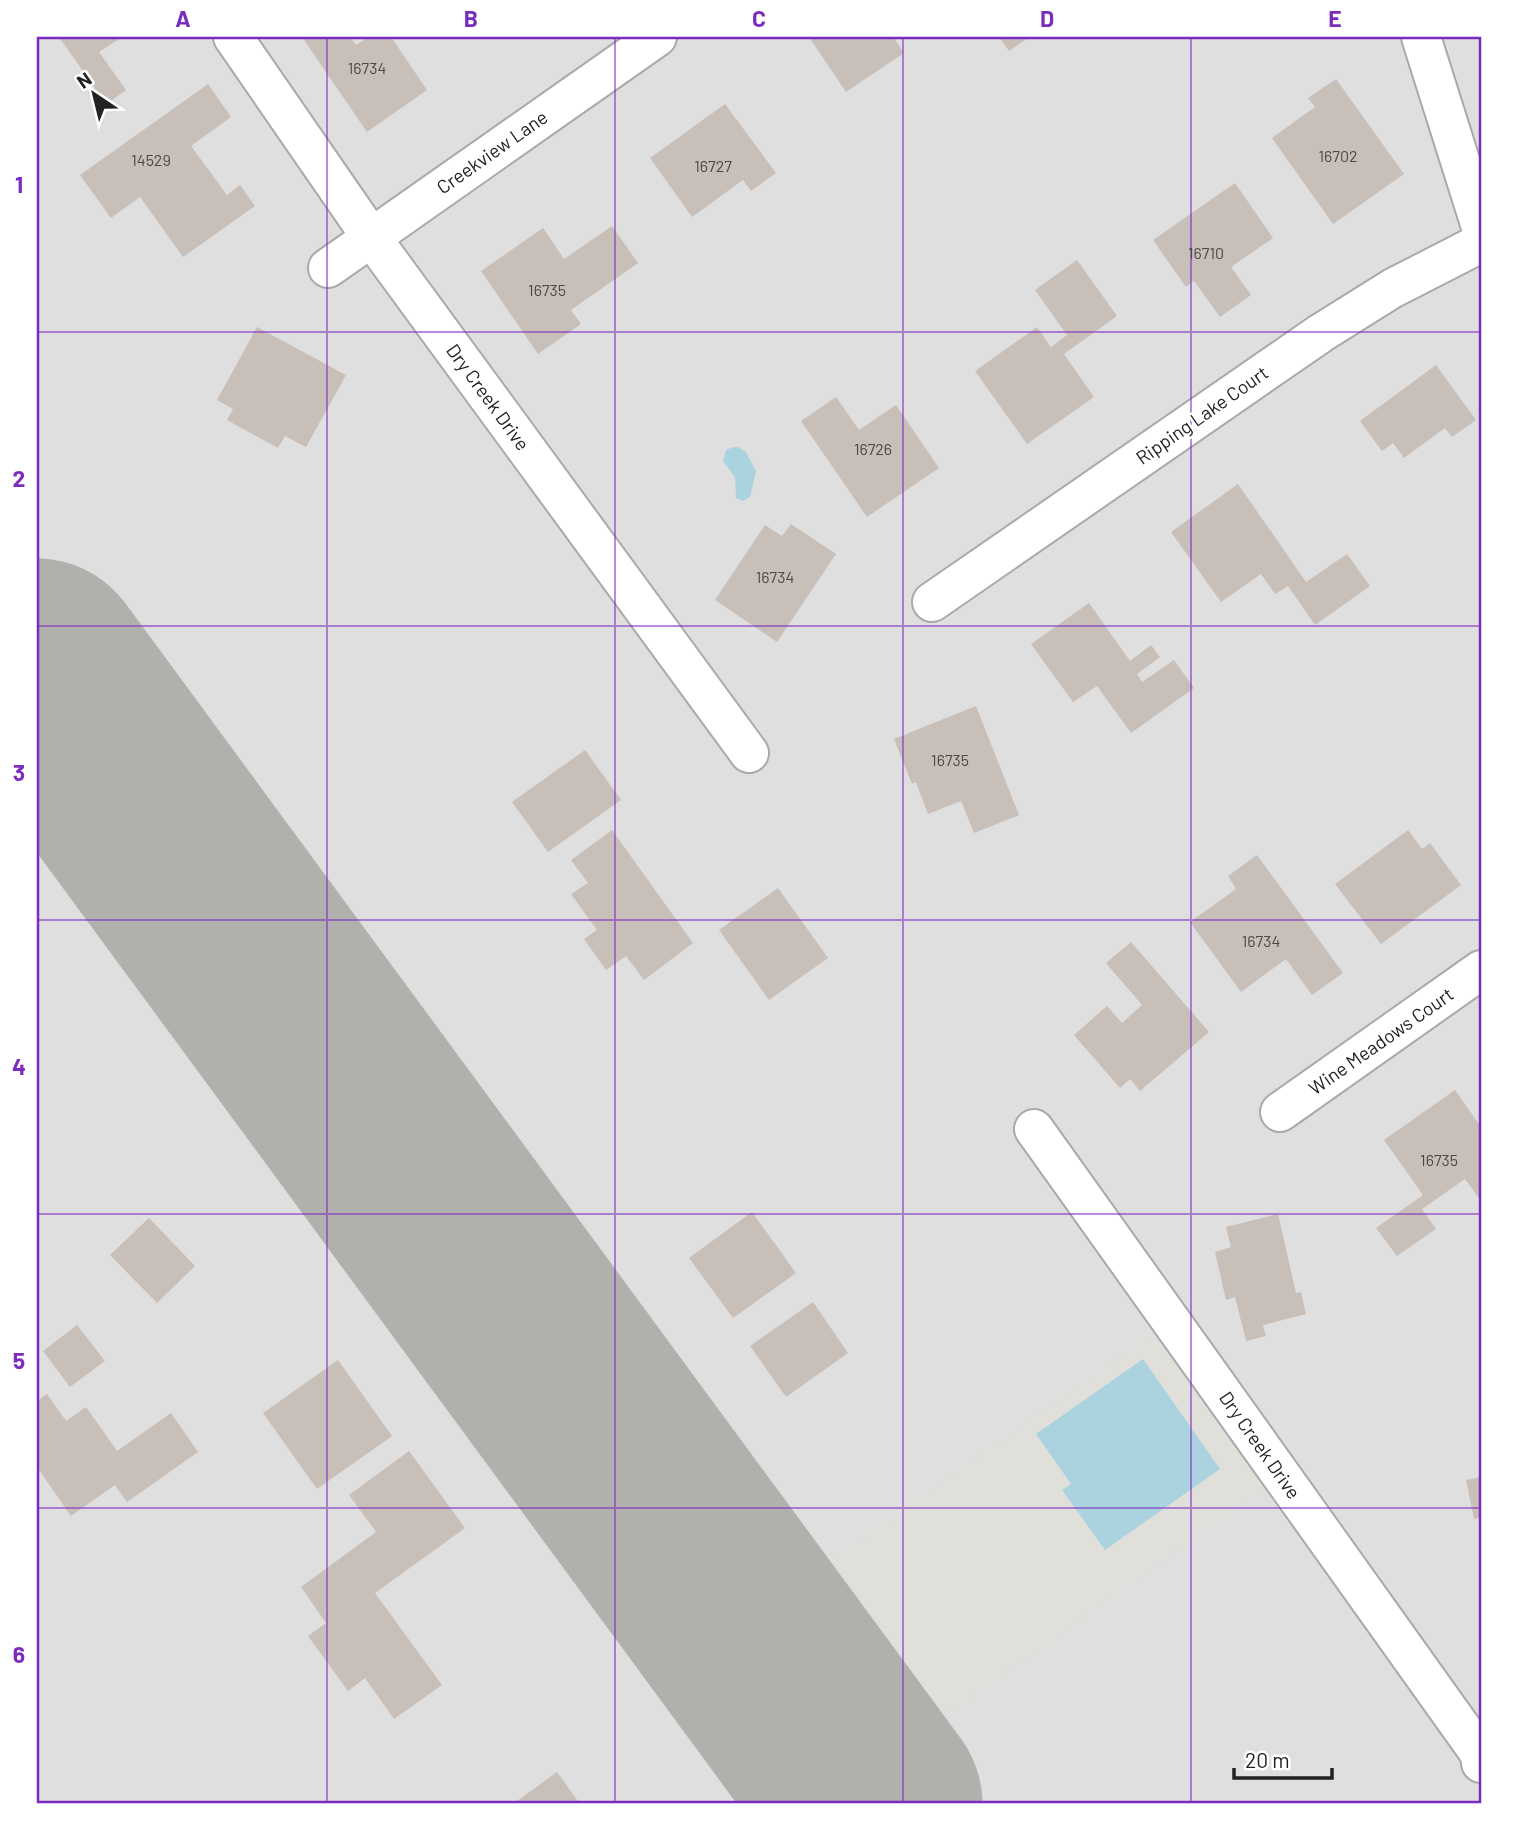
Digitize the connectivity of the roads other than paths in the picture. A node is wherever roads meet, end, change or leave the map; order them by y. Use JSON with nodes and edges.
{"nodes":[{"id":1,"x":233,"y":37,"type":"edge"},
{"id":2,"x":657,"y":37,"type":"edge"},
{"id":3,"x":1421,"y":37,"type":"edge"},
{"id":4,"x":1481,"y":227,"type":"edge"},
{"id":5,"x":371,"y":237,"type":"junction"},
{"id":6,"x":1481,"y":243,"type":"edge"},
{"id":7,"x":328,"y":268,"type":"dead end"},
{"id":8,"x":932,"y":602,"type":"dead end"},
{"id":9,"x":750,"y":753,"type":"dead end"},
{"id":10,"x":1481,"y":970,"type":"edge"},
{"id":11,"x":1280,"y":1112,"type":"dead end"},
{"id":12,"x":1034,"y":1129,"type":"dead end"},
{"id":13,"x":1481,"y":1763,"type":"edge"}],
"edges":[{"from":1,"to":5,"type":"street","name":"Dry Creek Drive"},
{"from":2,"to":5,"type":"street","name":"Creekview Lane"},
{"from":3,"to":4,"type":"street"},
{"from":5,"to":7,"type":"street","name":"Creekview Lane"},
{"from":5,"to":9,"type":"street","name":"Dry Creek Drive"},
{"from":6,"to":8,"type":"street","name":"Ripping Lake Court"},
{"from":10,"to":11,"type":"street","name":"Wine Meadows Court"},
{"from":12,"to":13,"type":"street","name":"Dry Creek Drive"}]}
